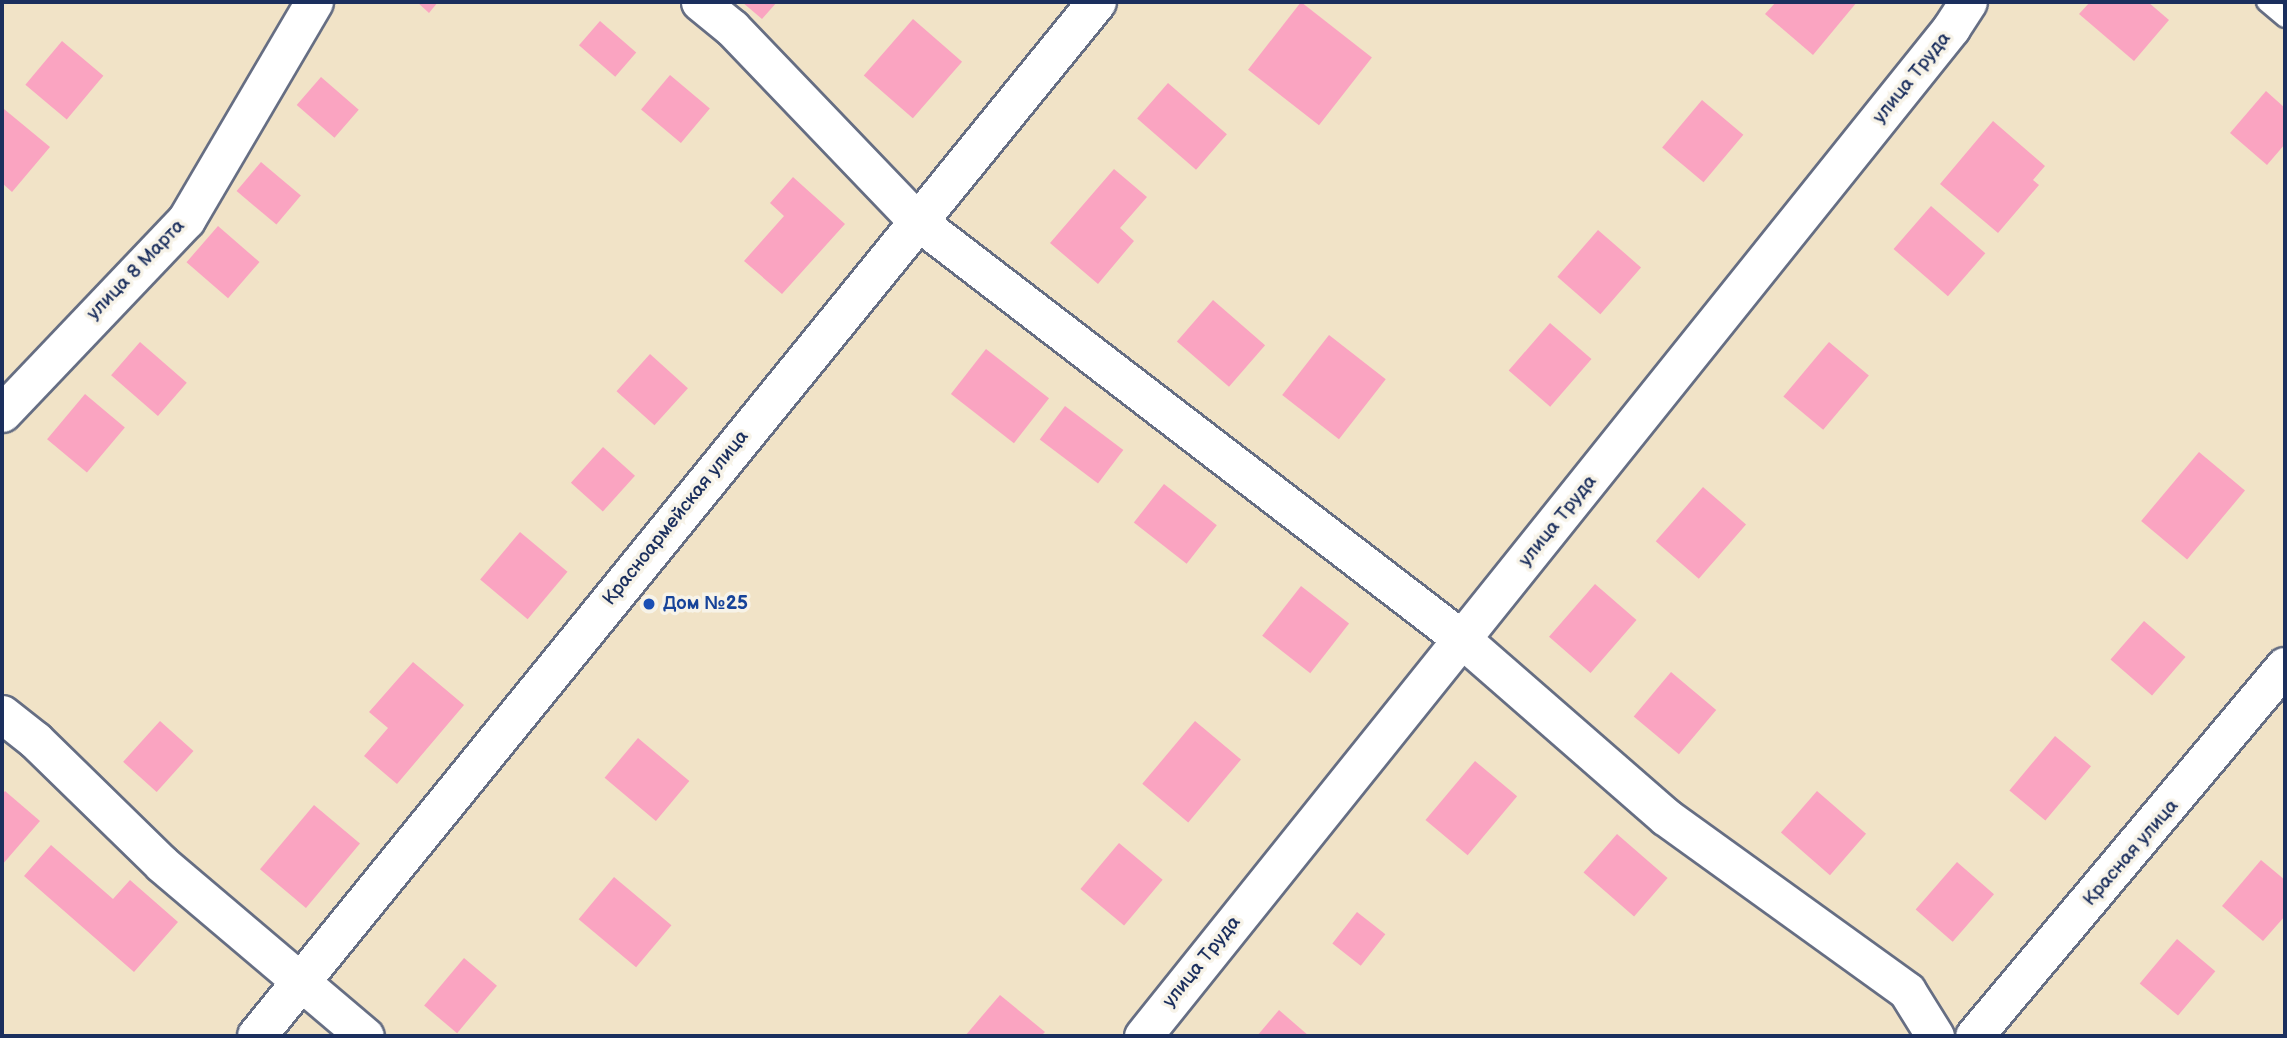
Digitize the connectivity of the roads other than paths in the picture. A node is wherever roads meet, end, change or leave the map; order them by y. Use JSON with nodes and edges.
{"nodes":[{"id":1,"x":314,"y":2,"type":"edge"},
{"id":2,"x":700,"y":2,"type":"edge"},
{"id":3,"x":1097,"y":2,"type":"edge"},
{"id":4,"x":1968,"y":2,"type":"edge"},
{"id":5,"x":2266,"y":2,"type":"edge"},
{"id":6,"x":2285,"y":18,"type":"edge"},
{"id":7,"x":916,"y":220,"type":"junction"},
{"id":8,"x":2,"y":413,"type":"edge"},
{"id":9,"x":1462,"y":640,"type":"junction"},
{"id":10,"x":2285,"y":666,"type":"edge"},
{"id":11,"x":2,"y":714,"type":"edge"},
{"id":12,"x":303,"y":981,"type":"junction"},
{"id":13,"x":257,"y":1036,"type":"edge"},
{"id":14,"x":365,"y":1036,"type":"edge"},
{"id":15,"x":1143,"y":1036,"type":"edge"},
{"id":16,"x":1935,"y":1036,"type":"edge"},
{"id":17,"x":1974,"y":1036,"type":"edge"}],
"edges":[{"from":1,"to":8,"type":"street","name":"улица 8 Марта"},
{"from":2,"to":7,"type":"street"},
{"from":3,"to":7,"type":"street","name":"Красноармейская улица"},
{"from":4,"to":9,"type":"street","name":"улица Труда"},
{"from":5,"to":6,"type":"lane"},
{"from":7,"to":9,"type":"street"},
{"from":7,"to":12,"type":"street","name":"Красноармейская улица"},
{"from":9,"to":15,"type":"street","name":"улица Труда"},
{"from":9,"to":16,"type":"street"},
{"from":10,"to":17,"type":"street","name":"Красная улица"},
{"from":11,"to":12,"type":"street"},
{"from":12,"to":13,"type":"street","name":"Красноармейская улица"},
{"from":12,"to":14,"type":"street"}]}
